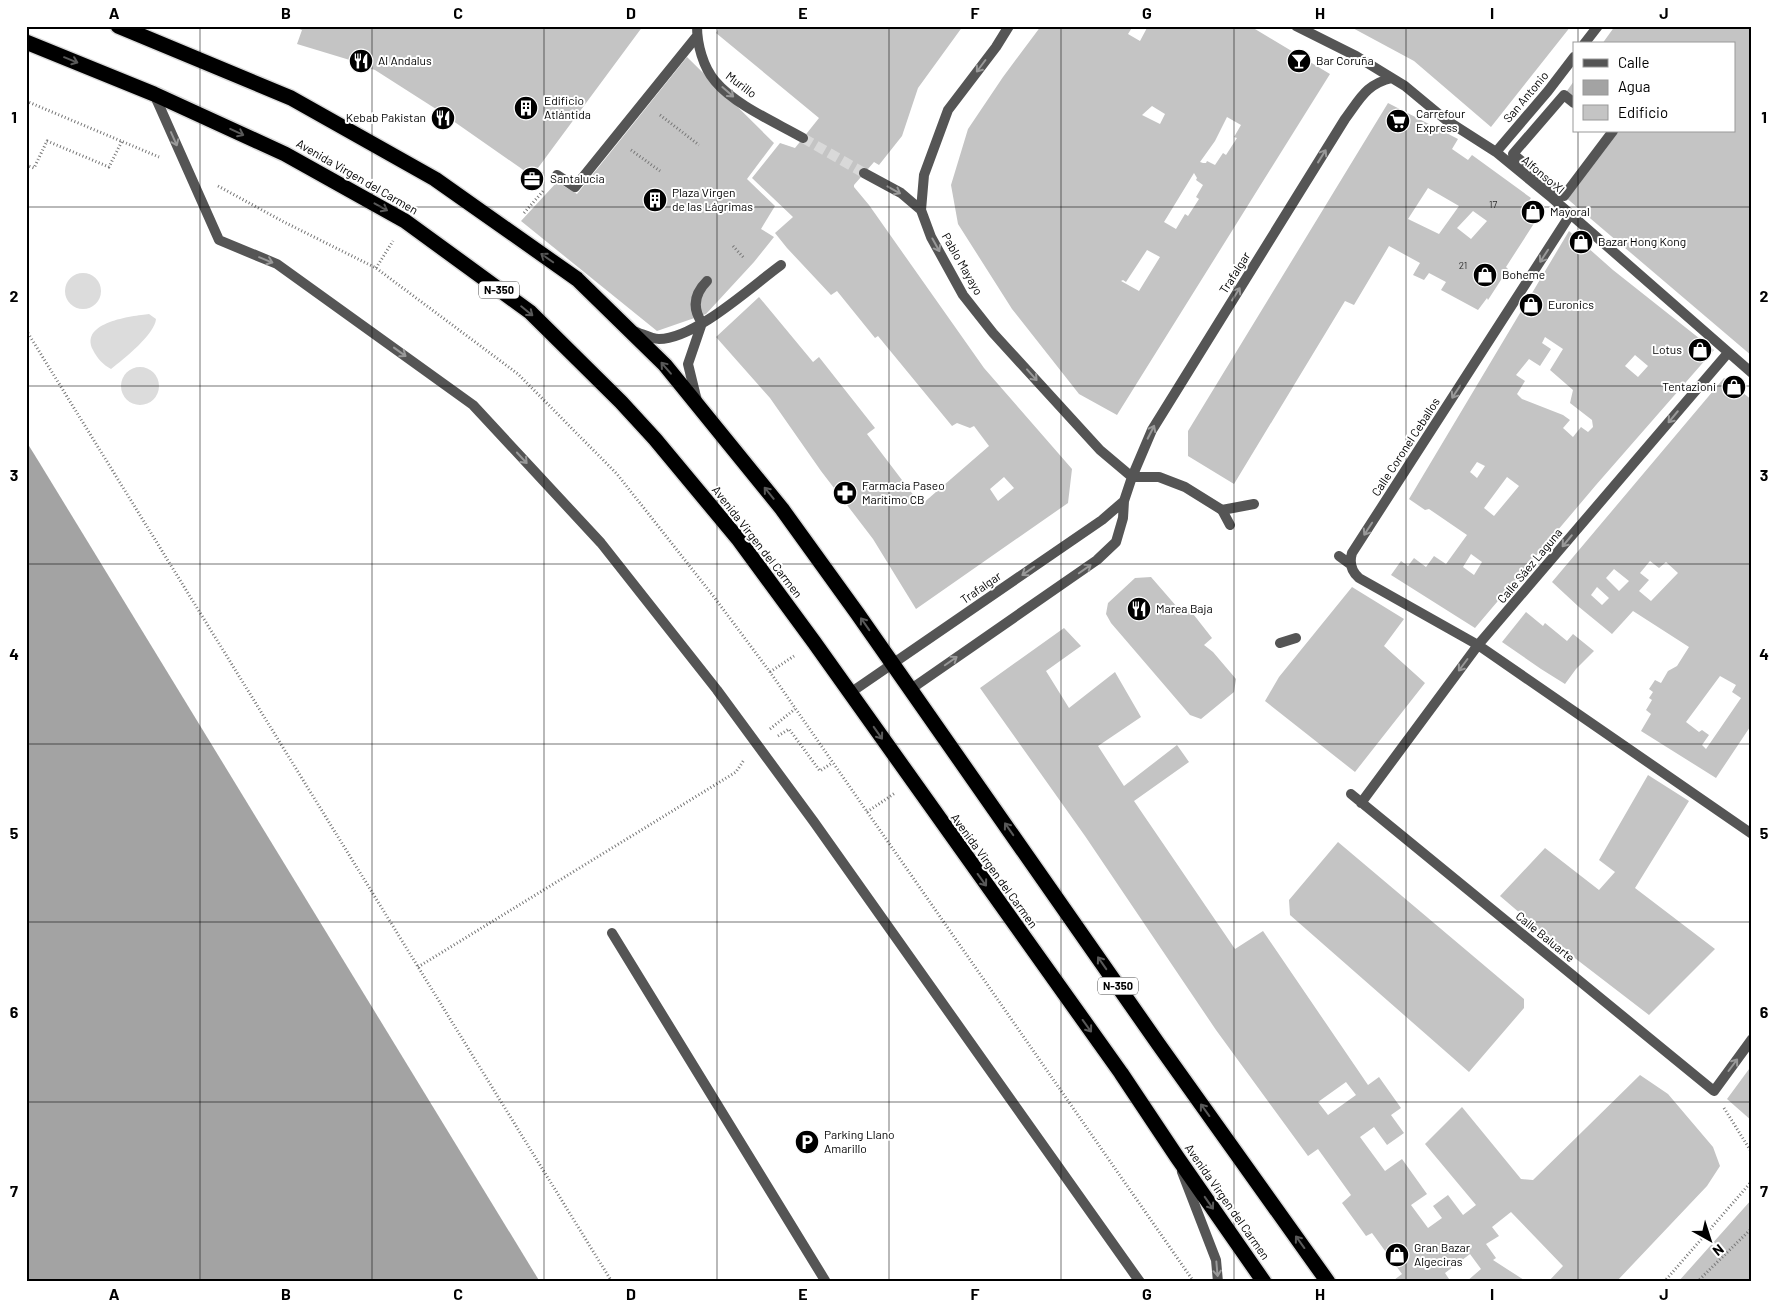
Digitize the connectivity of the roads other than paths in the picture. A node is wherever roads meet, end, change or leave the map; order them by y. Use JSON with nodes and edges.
{"nodes":[{"id":1,"x":118,"y":26,"type":"edge"},
{"id":2,"x":1009,"y":26,"type":"edge"},
{"id":3,"x":1296,"y":26,"type":"edge"},
{"id":4,"x":1598,"y":26,"type":"edge"},
{"id":5,"x":697,"y":31,"type":"edge"},
{"id":6,"x":26,"y":42,"type":"edge"},
{"id":7,"x":1586,"y":42,"type":"edge"},
{"id":8,"x":1573,"y":58,"type":"edge"},
{"id":9,"x":1392,"y":78,"type":"junction"},
{"id":10,"x":154,"y":94,"type":"junction"},
{"id":11,"x":1573,"y":102,"type":"edge"},
{"id":12,"x":1611,"y":132,"type":"edge"},
{"id":13,"x":803,"y":138,"type":"tunnel mouth"},
{"id":14,"x":1496,"y":152,"type":"junction"},
{"id":15,"x":864,"y":173,"type":"tunnel mouth"},
{"id":16,"x":557,"y":175,"type":"road end"},
{"id":17,"x":921,"y":210,"type":"junction"},
{"id":18,"x":1570,"y":215,"type":"junction"},
{"id":19,"x":781,"y":265,"type":"dead end"},
{"id":20,"x":707,"y":281,"type":"dead end"},
{"id":21,"x":702,"y":323,"type":"junction"},
{"id":22,"x":628,"y":330,"type":"junction"},
{"id":23,"x":1727,"y":354,"type":"junction"},
{"id":24,"x":1752,"y":374,"type":"edge"},
{"id":25,"x":698,"y":406,"type":"junction"},
{"id":26,"x":1132,"y":477,"type":"junction"},
{"id":27,"x":1124,"y":500,"type":"junction"},
{"id":28,"x":1254,"y":504,"type":"dead end"},
{"id":29,"x":1222,"y":510,"type":"junction"},
{"id":30,"x":1230,"y":525,"type":"dead end"},
{"id":31,"x":1340,"y":556,"type":"dead end"},
{"id":32,"x":1350,"y":564,"type":"junction"},
{"id":33,"x":1296,"y":638,"type":"dead end"},
{"id":34,"x":1280,"y":643,"type":"dead end"},
{"id":35,"x":1478,"y":645,"type":"junction"},
{"id":36,"x":894,"y":664,"type":"junction"},
{"id":37,"x":911,"y":689,"type":"junction"},
{"id":38,"x":850,"y":693,"type":"junction"},
{"id":39,"x":1351,"y":794,"type":"dead end"},
{"id":40,"x":1361,"y":803,"type":"junction"},
{"id":41,"x":1752,"y":834,"type":"edge"},
{"id":42,"x":612,"y":933,"type":"dead end"},
{"id":43,"x":1752,"y":1039,"type":"edge"},
{"id":44,"x":1177,"y":1157,"type":"junction"},
{"id":45,"x":826,"y":1282,"type":"edge"},
{"id":46,"x":1140,"y":1282,"type":"edge"},
{"id":47,"x":1218,"y":1282,"type":"edge"},
{"id":48,"x":1264,"y":1282,"type":"edge"},
{"id":49,"x":1328,"y":1282,"type":"edge"}],
"edges":[{"from":22,"to":1,"type":"highway","number":"N-350","one_way":true},
{"from":2,"to":17,"type":"street","name":"Pablo Mayayo","one_way":true},
{"from":3,"to":9,"type":"street","name":"Alfonso XI"},
{"from":4,"to":7,"type":"street"},
{"from":5,"to":13,"type":"street","name":"Murillo","one_way":true},
{"from":5,"to":16,"type":"street"},
{"from":6,"to":10,"type":"highway","name":"Avenida Virgen del Carmen","number":"N-350","one_way":true},
{"from":8,"to":14,"type":"street","name":"San Antonio"},
{"from":9,"to":14,"type":"street","name":"Alfonso XI"},
{"from":26,"to":9,"type":"street","name":"Trafalgar","one_way":true},
{"from":10,"to":38,"type":"highway","name":"Avenida Virgen del Carmen","number":"N-350","one_way":true},
{"from":10,"to":46,"type":"street","one_way":true},
{"from":11,"to":12,"type":"street"},
{"from":14,"to":18,"type":"street","name":"Alfonso XI"},
{"from":15,"to":17,"type":"street","one_way":true},
{"from":17,"to":26,"type":"street","name":"Pablo Mayayo","one_way":true},
{"from":18,"to":23,"type":"street","name":"Alfonso XI"},
{"from":18,"to":32,"type":"street","name":"Calle Coronel Ceballos","one_way":true},
{"from":19,"to":21,"type":"street"},
{"from":20,"to":21,"type":"street"},
{"from":21,"to":22,"type":"street"},
{"from":21,"to":25,"type":"street"},
{"from":25,"to":22,"type":"highway","number":"N-350","one_way":true},
{"from":23,"to":24,"type":"street","name":"Alfonso XI"},
{"from":23,"to":35,"type":"street","name":"Calle Sáez Laguna","one_way":true},
{"from":36,"to":25,"type":"highway","number":"N-350","one_way":true},
{"from":26,"to":27,"type":"street","name":"Trafalgar"},
{"from":26,"to":29,"type":"street"},
{"from":27,"to":36,"type":"street","name":"Trafalgar","one_way":true},
{"from":37,"to":27,"type":"street","name":"Trafalgar","one_way":true},
{"from":28,"to":29,"type":"street"},
{"from":29,"to":30,"type":"street"},
{"from":31,"to":32,"type":"street"},
{"from":32,"to":35,"type":"street"},
{"from":33,"to":34,"type":"street"},
{"from":35,"to":40,"type":"street","name":"Calle Sáez Laguna","one_way":true},
{"from":35,"to":41,"type":"street"},
{"from":36,"to":37,"type":"highway","number":"N-350"},
{"from":36,"to":38,"type":"street","name":"Trafalgar"},
{"from":49,"to":37,"type":"highway","number":"N-350","one_way":true},
{"from":38,"to":44,"type":"highway","name":"Avenida Virgen del Carmen","number":"N-350","one_way":true},
{"from":39,"to":40,"type":"street","name":"Calle Baluarte"},
{"from":40,"to":43,"type":"street","name":"Calle Baluarte","one_way":true},
{"from":42,"to":45,"type":"street"},
{"from":44,"to":47,"type":"street","one_way":true},
{"from":44,"to":48,"type":"highway","name":"Avenida Virgen del Carmen","number":"N-350","one_way":true}]}
